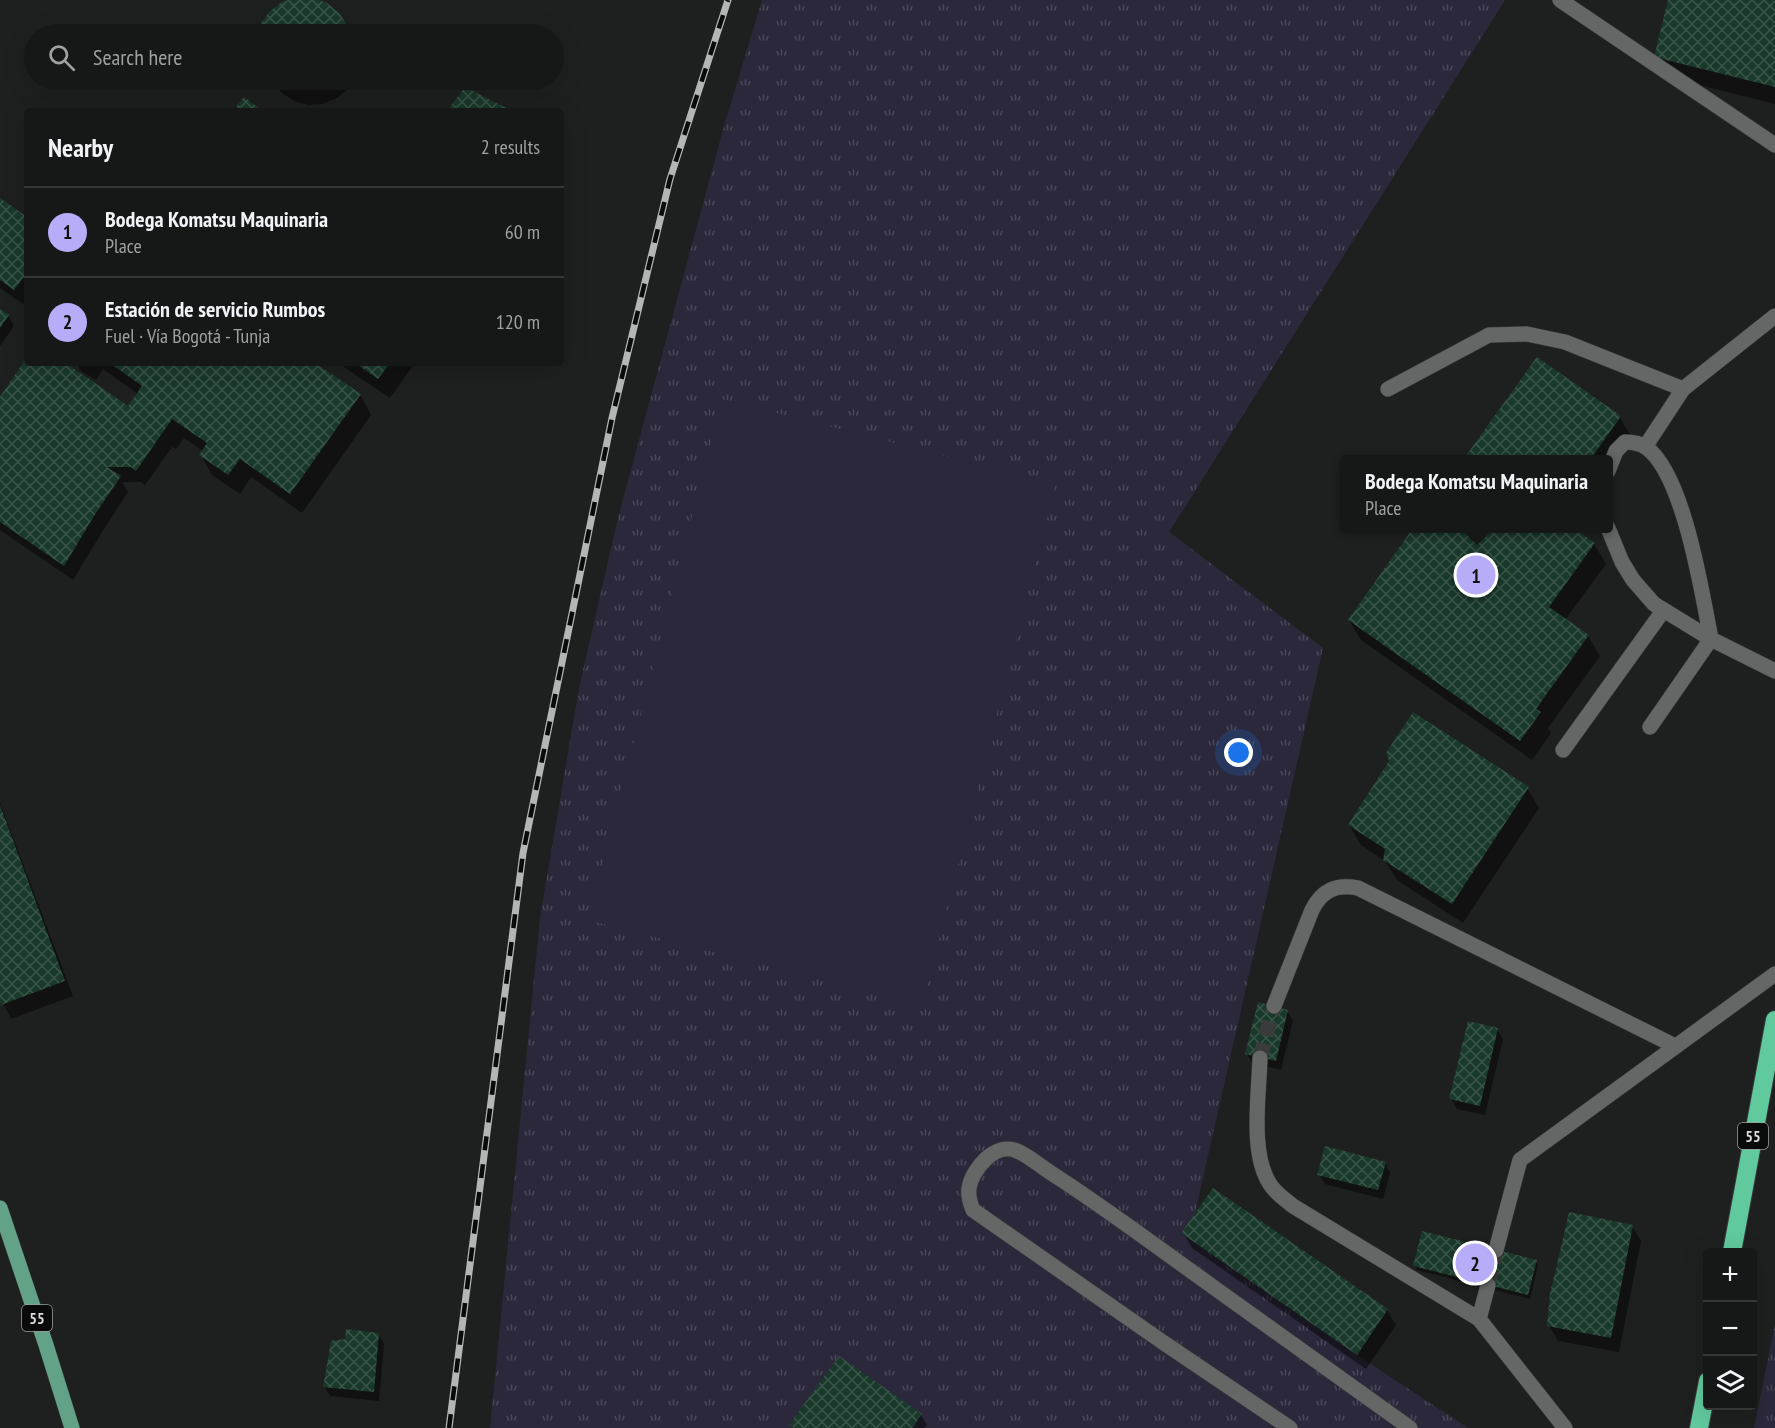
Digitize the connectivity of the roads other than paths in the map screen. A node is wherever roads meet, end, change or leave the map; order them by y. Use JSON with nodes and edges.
{"nodes":[{"id":1,"x":1560,"y":0,"type":"edge"},
{"id":2,"x":1775,"y":145,"type":"edge"},
{"id":3,"x":1775,"y":316,"type":"edge"},
{"id":4,"x":1388,"y":388,"type":"dead end"},
{"id":5,"x":1683,"y":389,"type":"junction"},
{"id":6,"x":1645,"y":447,"type":"junction"},
{"id":7,"x":1613,"y":458,"type":"edge"},
{"id":8,"x":1610,"y":533,"type":"edge"},
{"id":9,"x":1663,"y":611,"type":"junction"},
{"id":10,"x":1711,"y":639,"type":"junction"},
{"id":11,"x":1775,"y":671,"type":"edge"},
{"id":12,"x":1650,"y":727,"type":"dead end"},
{"id":13,"x":1563,"y":750,"type":"dead end"},
{"id":14,"x":1775,"y":974,"type":"edge"},
{"id":15,"x":1274,"y":1006,"type":"tunnel mouth"},
{"id":16,"x":1775,"y":1020,"type":"edge"},
{"id":17,"x":1676,"y":1046,"type":"junction"},
{"id":18,"x":1260,"y":1058,"type":"tunnel mouth"},
{"id":19,"x":0,"y":1208,"type":"edge"},
{"id":20,"x":1732,"y":1248,"type":"edge"},
{"id":21,"x":1496,"y":1250,"type":"tunnel mouth"},
{"id":22,"x":1488,"y":1285,"type":"tunnel mouth"},
{"id":23,"x":1479,"y":1319,"type":"junction"},
{"id":24,"x":1703,"y":1404,"type":"edge"},
{"id":25,"x":72,"y":1428,"type":"edge"},
{"id":26,"x":1290,"y":1428,"type":"edge"},
{"id":27,"x":1410,"y":1428,"type":"edge"},
{"id":28,"x":1565,"y":1428,"type":"edge"},
{"id":29,"x":1699,"y":1428,"type":"edge"}],
"edges":[{"from":1,"to":2,"type":"lane"},
{"from":3,"to":5,"type":"lane"},
{"from":4,"to":5,"type":"lane"},
{"from":5,"to":6,"type":"lane"},
{"from":6,"to":7,"type":"lane"},
{"from":6,"to":10,"type":"lane"},
{"from":8,"to":9,"type":"lane"},
{"from":9,"to":10,"type":"lane"},
{"from":9,"to":13,"type":"lane"},
{"from":10,"to":11,"type":"lane"},
{"from":10,"to":12,"type":"lane"},
{"from":14,"to":17,"type":"lane"},
{"from":15,"to":17,"type":"lane"},
{"from":16,"to":20,"type":"highway","number":"55"},
{"from":17,"to":21,"type":"lane"},
{"from":18,"to":23,"type":"lane"},
{"from":19,"to":25,"type":"main road","number":"55"},
{"from":22,"to":23,"type":"lane"},
{"from":23,"to":28,"type":"lane"},
{"from":24,"to":29,"type":"highway"},
{"from":26,"to":27,"type":"lane"}]}
